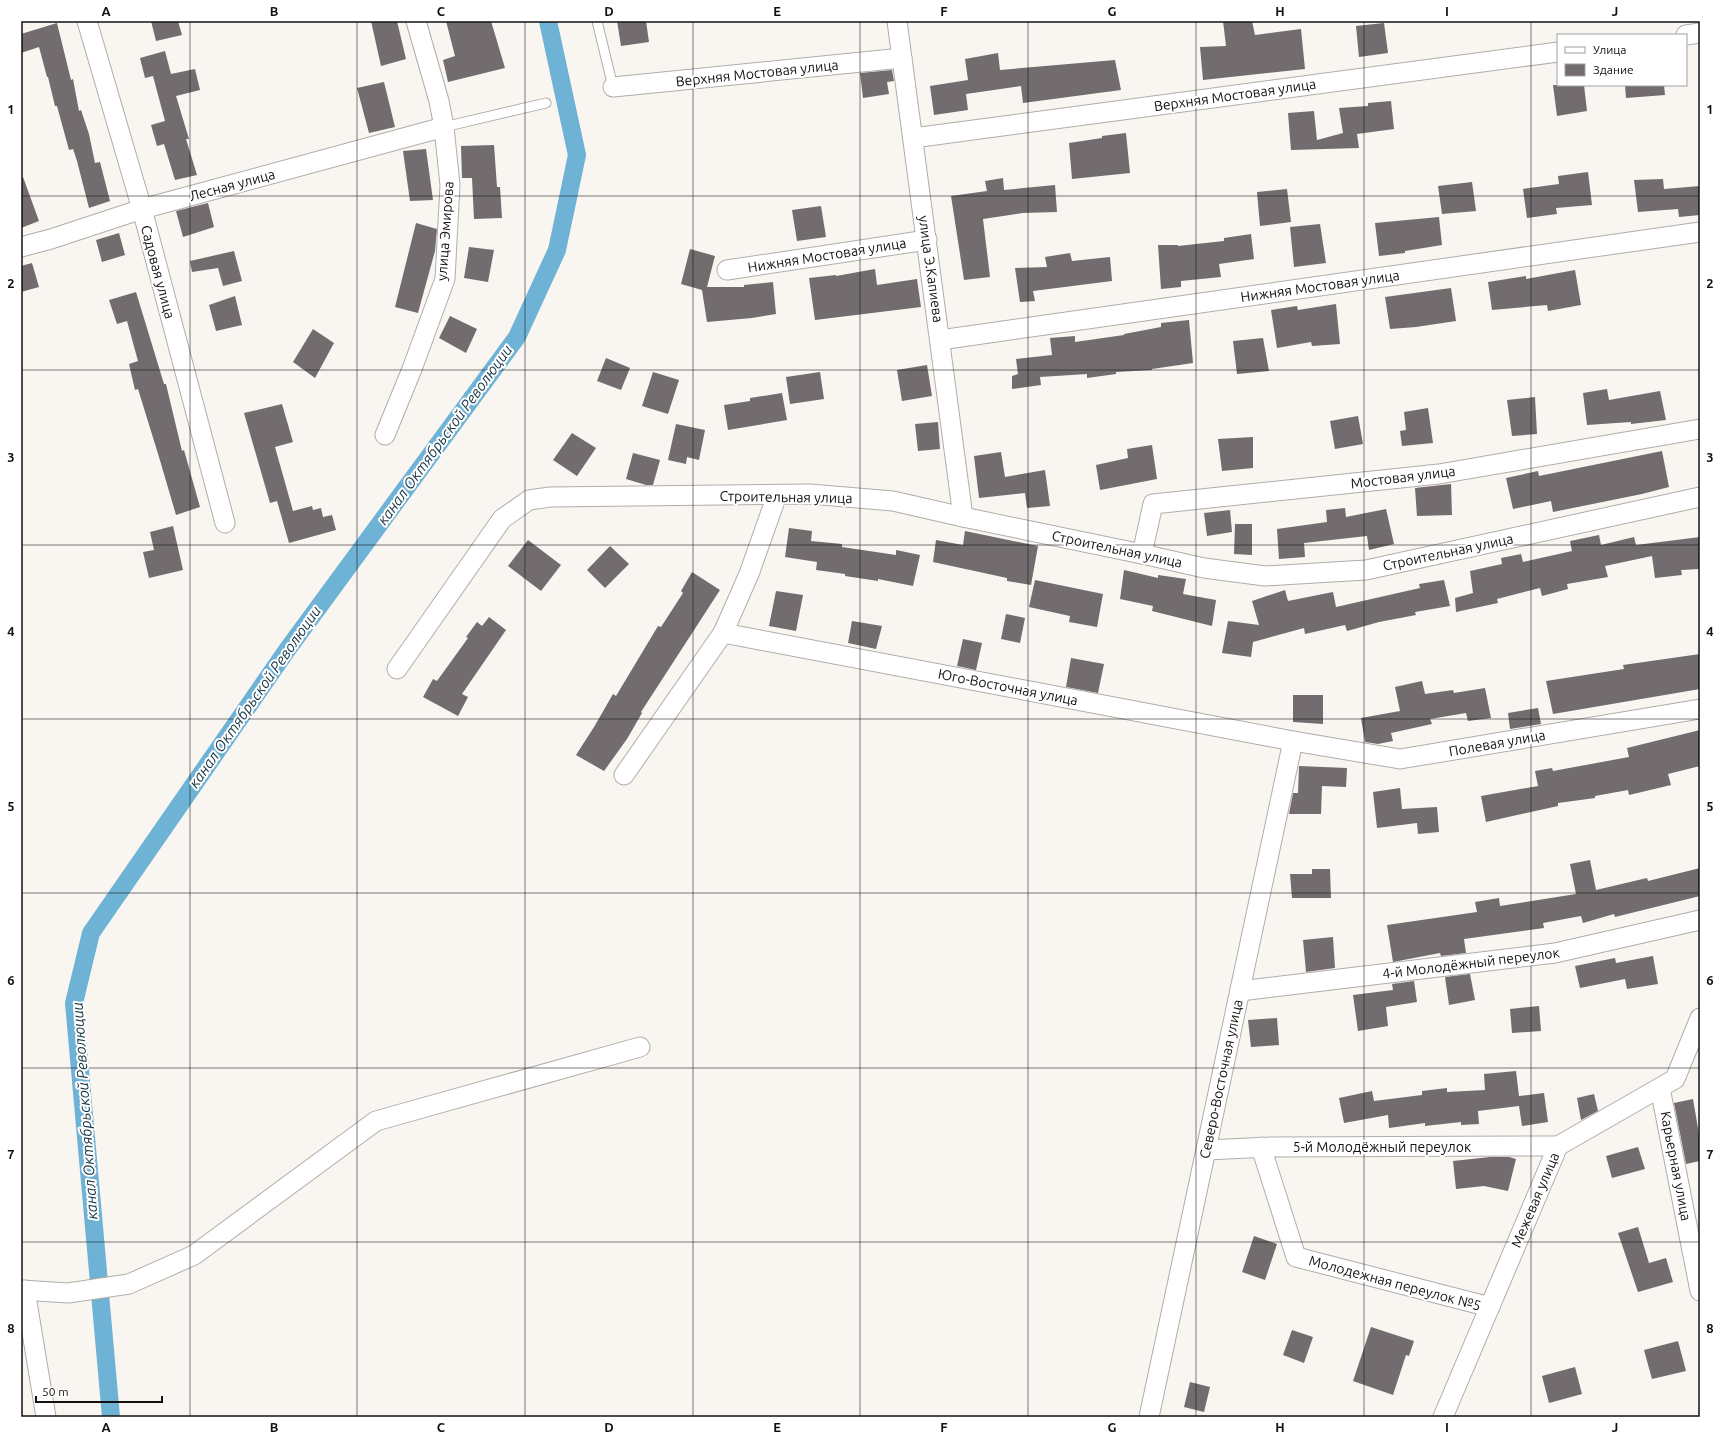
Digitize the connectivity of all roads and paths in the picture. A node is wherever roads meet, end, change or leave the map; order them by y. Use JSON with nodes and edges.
{"nodes":[{"id":1,"x":87,"y":21,"type":"edge"},
{"id":2,"x":416,"y":21,"type":"edge"},
{"id":3,"x":597,"y":21,"type":"edge"},
{"id":4,"x":897,"y":21,"type":"edge"},
{"id":5,"x":1700,"y":33,"type":"edge"},
{"id":6,"x":1687,"y":35,"type":"edge"},
{"id":7,"x":1557,"y":52,"type":"edge"},
{"id":8,"x":902,"y":58,"type":"junction"},
{"id":9,"x":613,"y":87,"type":"joint"},
{"id":10,"x":546,"y":103,"type":"dead end"},
{"id":11,"x":444,"y":127,"type":"junction"},
{"id":12,"x":913,"y":138,"type":"junction"},
{"id":13,"x":142,"y":209,"type":"junction"},
{"id":14,"x":1700,"y":232,"type":"edge"},
{"id":15,"x":927,"y":240,"type":"junction"},
{"id":16,"x":21,"y":247,"type":"edge"},
{"id":17,"x":727,"y":270,"type":"dead end"},
{"id":18,"x":940,"y":340,"type":"junction"},
{"id":19,"x":1700,"y":429,"type":"edge"},
{"id":20,"x":385,"y":434,"type":"dead end"},
{"id":21,"x":776,"y":495,"type":"junction"},
{"id":22,"x":1700,"y":497,"type":"edge"},
{"id":23,"x":963,"y":517,"type":"junction"},
{"id":24,"x":225,"y":523,"type":"dead end"},
{"id":25,"x":1142,"y":554,"type":"junction"},
{"id":26,"x":723,"y":632,"type":"junction"},
{"id":27,"x":397,"y":669,"type":"dead end"},
{"id":28,"x":1700,"y":708,"type":"edge"},
{"id":29,"x":1293,"y":742,"type":"junction"},
{"id":30,"x":624,"y":775,"type":"dead end"},
{"id":31,"x":1700,"y":920,"type":"edge"},
{"id":32,"x":1240,"y":991,"type":"junction"},
{"id":33,"x":1700,"y":1018,"type":"edge"},
{"id":34,"x":640,"y":1047,"type":"dead end"},
{"id":35,"x":1660,"y":1088,"type":"junction"},
{"id":36,"x":1558,"y":1146,"type":"junction"},
{"id":37,"x":1261,"y":1147,"type":"junction"},
{"id":38,"x":1206,"y":1150,"type":"junction"},
{"id":39,"x":23,"y":1290,"type":"edge"},
{"id":40,"x":1700,"y":1291,"type":"edge"},
{"id":41,"x":1490,"y":1307,"type":"junction"},
{"id":42,"x":46,"y":1417,"type":"edge"},
{"id":43,"x":1149,"y":1417,"type":"edge"},
{"id":44,"x":1443,"y":1417,"type":"edge"}],
"edges":[{"from":1,"to":13,"type":"street","name":"Садовая улица"},
{"from":2,"to":11,"type":"street","name":"улица Эмирова"},
{"from":3,"to":9,"type":"lane"},
{"from":4,"to":8,"type":"street","name":"улица Э.Капиева"},
{"from":5,"to":6,"type":"street"},
{"from":7,"to":12,"type":"street","name":"Верхняя Мостовая улица"},
{"from":8,"to":9,"type":"street","name":"Верхняя Мостовая улица"},
{"from":8,"to":12,"type":"street","name":"улица Э.Капиева"},
{"from":10,"to":11,"type":"lane"},
{"from":11,"to":13,"type":"street","name":"Лесная улица"},
{"from":11,"to":20,"type":"street","name":"улица Эмирова"},
{"from":12,"to":15,"type":"street","name":"улица Э.Капиева"},
{"from":13,"to":16,"type":"street","name":"Лесная улица"},
{"from":13,"to":24,"type":"street","name":"Садовая улица"},
{"from":14,"to":18,"type":"street","name":"Нижняя Мостовая улица"},
{"from":15,"to":17,"type":"street","name":"Нижняя Мостовая улица"},
{"from":15,"to":18,"type":"street","name":"улица Э.Капиева"},
{"from":18,"to":23,"type":"street","name":"улица Э.Капиева"},
{"from":19,"to":25,"type":"street","name":"Мостовая улица"},
{"from":21,"to":23,"type":"street","name":"Строительная улица"},
{"from":21,"to":26,"type":"street"},
{"from":21,"to":27,"type":"street","name":"Строительная улица"},
{"from":22,"to":25,"type":"street","name":"Строительная улица"},
{"from":23,"to":25,"type":"street","name":"Строительная улица"},
{"from":26,"to":29,"type":"street","name":"Юго-Восточная улица"},
{"from":26,"to":30,"type":"street"},
{"from":28,"to":29,"type":"street","name":"Полевая улица"},
{"from":29,"to":32,"type":"street","name":"Северо-Восточная улица"},
{"from":31,"to":32,"type":"street","name":"4-й Молодёжный переулок"},
{"from":32,"to":38,"type":"street","name":"Северо-Восточная улица"},
{"from":33,"to":35,"type":"street","name":"Межевая улица"},
{"from":34,"to":39,"type":"street"},
{"from":35,"to":36,"type":"street","name":"Межевая улица"},
{"from":35,"to":40,"type":"street","name":"Карьерная улица"},
{"from":36,"to":37,"type":"street","name":"5-й Молодёжный переулок"},
{"from":36,"to":41,"type":"street","name":"Межевая улица"},
{"from":37,"to":38,"type":"street","name":"5-й Молодёжный переулок"},
{"from":37,"to":41,"type":"street","name":"Молодежная переулок №5"},
{"from":38,"to":43,"type":"street","name":"Северо-Восточная улица"},
{"from":39,"to":42,"type":"street"},
{"from":41,"to":44,"type":"street","name":"Межевая улица"}]}
